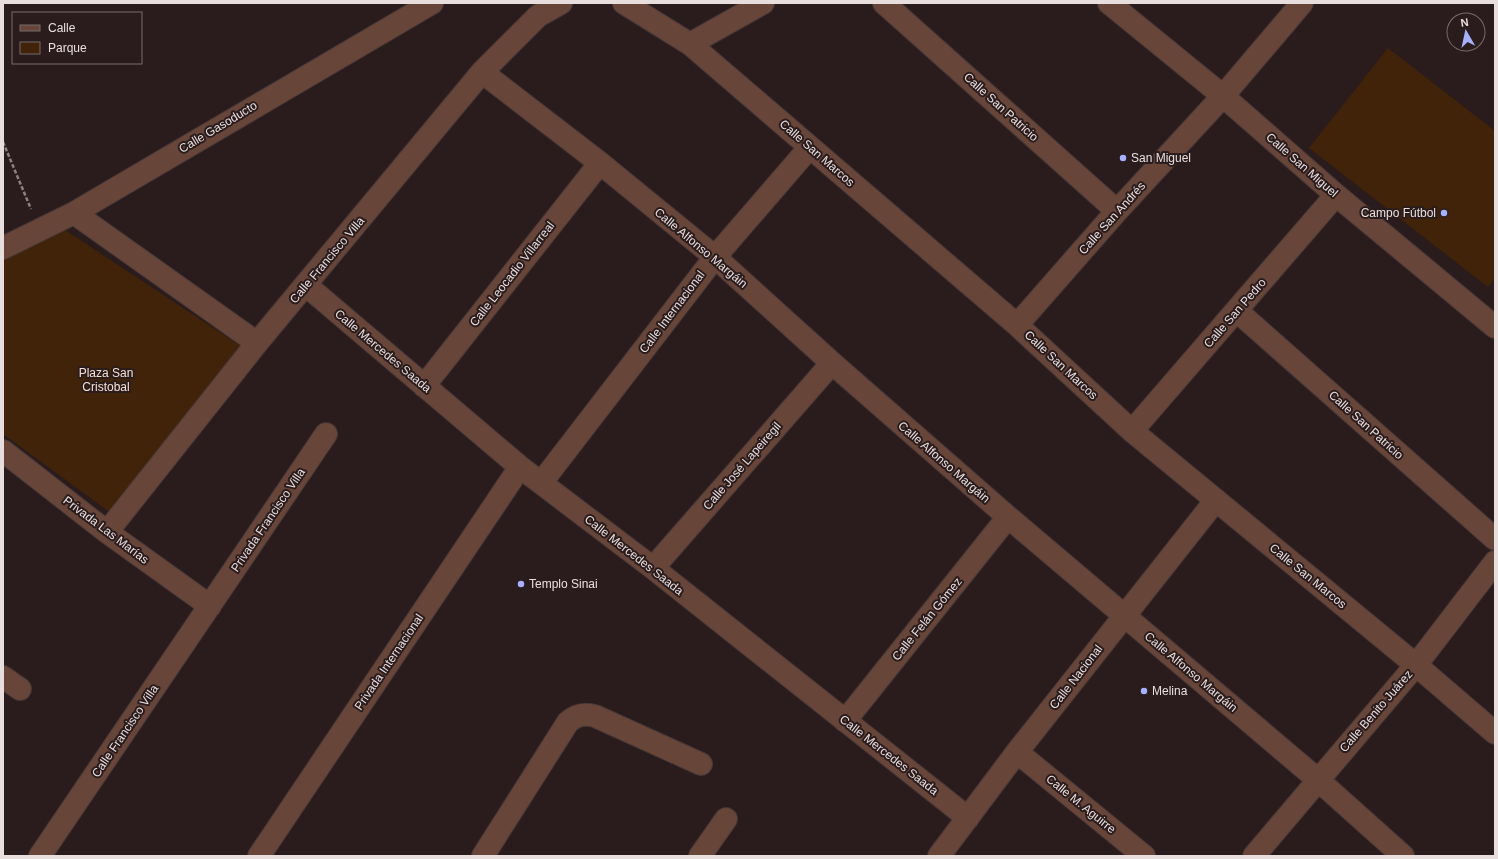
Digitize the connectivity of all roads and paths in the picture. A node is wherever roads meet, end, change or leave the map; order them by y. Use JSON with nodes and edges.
{"nodes":[{"id":1,"x":432,"y":3,"type":"edge"},
{"id":2,"x":561,"y":3,"type":"edge"},
{"id":3,"x":624,"y":3,"type":"edge"},
{"id":4,"x":763,"y":3,"type":"edge"},
{"id":5,"x":884,"y":3,"type":"edge"},
{"id":6,"x":1109,"y":3,"type":"edge"},
{"id":7,"x":1302,"y":3,"type":"edge"},
{"id":8,"x":690,"y":44,"type":"junction"},
{"id":9,"x":482,"y":72,"type":"junction"},
{"id":10,"x":1223,"y":96,"type":"junction"},
{"id":11,"x":3,"y":142,"type":"edge"},
{"id":12,"x":810,"y":147,"type":"junction"},
{"id":13,"x":600,"y":163,"type":"junction"},
{"id":14,"x":1336,"y":195,"type":"junction"},
{"id":15,"x":1117,"y":211,"type":"junction"},
{"id":16,"x":74,"y":213,"type":"junction"},
{"id":17,"x":41,"y":229,"type":"junction"},
{"id":18,"x":3,"y":248,"type":"edge"},
{"id":19,"x":715,"y":257,"type":"junction"},
{"id":20,"x":307,"y":286,"type":"junction"},
{"id":21,"x":1237,"y":311,"type":"junction"},
{"id":22,"x":1017,"y":325,"type":"junction"},
{"id":23,"x":1495,"y":327,"type":"edge"},
{"id":24,"x":257,"y":343,"type":"junction"},
{"id":25,"x":832,"y":363,"type":"junction"},
{"id":26,"x":424,"y":386,"type":"junction"},
{"id":27,"x":1132,"y":431,"type":"junction"},
{"id":28,"x":326,"y":434,"type":"dead end"},
{"id":29,"x":3,"y":451,"type":"edge"},
{"id":30,"x":520,"y":468,"type":"junction"},
{"id":31,"x":542,"y":483,"type":"junction"},
{"id":32,"x":1216,"y":500,"type":"junction"},
{"id":33,"x":1008,"y":517,"type":"junction"},
{"id":34,"x":107,"y":532,"type":"junction"},
{"id":35,"x":1495,"y":539,"type":"edge"},
{"id":36,"x":1495,"y":562,"type":"edge"},
{"id":37,"x":652,"y":568,"type":"junction"},
{"id":38,"x":210,"y":606,"type":"junction"},
{"id":39,"x":1124,"y":615,"type":"junction"},
{"id":40,"x":1416,"y":665,"type":"junction"},
{"id":41,"x":845,"y":721,"type":"junction"},
{"id":42,"x":1495,"y":733,"type":"edge"},
{"id":43,"x":1017,"y":752,"type":"junction"},
{"id":44,"x":701,"y":764,"type":"dead end"},
{"id":45,"x":1317,"y":779,"type":"junction"},
{"id":46,"x":968,"y":818,"type":"junction"},
{"id":47,"x":726,"y":819,"type":"dead end"},
{"id":48,"x":40,"y":856,"type":"edge"},
{"id":49,"x":259,"y":856,"type":"edge"},
{"id":50,"x":483,"y":856,"type":"edge"},
{"id":51,"x":700,"y":856,"type":"edge"},
{"id":52,"x":939,"y":856,"type":"edge"},
{"id":53,"x":1144,"y":856,"type":"edge"},
{"id":54,"x":1254,"y":856,"type":"edge"},
{"id":55,"x":1403,"y":856,"type":"edge"}],
"edges":[{"from":1,"to":16,"type":"street","name":"Calle Gasoducto"},
{"from":2,"to":9,"type":"street","name":"Calle Francisco Villa"},
{"from":3,"to":8,"type":"street","name":"Calle San Marcos"},
{"from":4,"to":8,"type":"street"},
{"from":5,"to":15,"type":"street","name":"Calle San Patricio"},
{"from":6,"to":10,"type":"street","name":"Calle San Miguel"},
{"from":7,"to":10,"type":"street","name":"Calle San Andrés"},
{"from":8,"to":12,"type":"street","name":"Calle San Marcos"},
{"from":9,"to":13,"type":"street","name":"Calle Alfonso Margáin"},
{"from":9,"to":20,"type":"street","name":"Calle Francisco Villa"},
{"from":10,"to":14,"type":"street","name":"Calle San Miguel"},
{"from":10,"to":15,"type":"street","name":"Calle San Andrés"},
{"from":11,"to":17,"type":"path"},
{"from":12,"to":19,"type":"street","name":"Calle Internacional"},
{"from":12,"to":22,"type":"street","name":"Calle San Marcos"},
{"from":13,"to":19,"type":"street","name":"Calle Alfonso Margáin"},
{"from":13,"to":26,"type":"street","name":"Calle Leocadio Villarreal"},
{"from":14,"to":21,"type":"street","name":"Calle San Pedro"},
{"from":14,"to":23,"type":"street","name":"Calle San Miguel"},
{"from":15,"to":22,"type":"street","name":"Calle San Andrés"},
{"from":16,"to":17,"type":"street","name":"Calle Gasoducto"},
{"from":16,"to":24,"type":"street"},
{"from":17,"to":18,"type":"street","name":"Calle Gasoducto"},
{"from":19,"to":25,"type":"street","name":"Calle Alfonso Margáin"},
{"from":19,"to":31,"type":"street","name":"Calle Internacional"},
{"from":20,"to":24,"type":"street","name":"Calle Francisco Villa"},
{"from":20,"to":26,"type":"street","name":"Calle Mercedes Saada"},
{"from":21,"to":27,"type":"street","name":"Calle San Pedro"},
{"from":21,"to":35,"type":"street","name":"Calle San Patricio"},
{"from":22,"to":27,"type":"street","name":"Calle San Marcos"},
{"from":24,"to":34,"type":"street","name":"Calle Francisco Villa"},
{"from":25,"to":33,"type":"street","name":"Calle Alfonso Margáin"},
{"from":25,"to":37,"type":"street","name":"Calle José Lapeiregil"},
{"from":26,"to":30,"type":"street","name":"Calle Mercedes Saada"},
{"from":27,"to":32,"type":"street","name":"Calle San Marcos"},
{"from":28,"to":38,"type":"street","name":"Privada Francisco Villa"},
{"from":29,"to":34,"type":"street","name":"Privada Las Marías"},
{"from":30,"to":31,"type":"street","name":"Calle Mercedes Saada"},
{"from":30,"to":49,"type":"street","name":"Privada Internacional"},
{"from":31,"to":37,"type":"street","name":"Calle Mercedes Saada"},
{"from":32,"to":39,"type":"street","name":"Calle Nacional"},
{"from":32,"to":40,"type":"street","name":"Calle San Marcos"},
{"from":33,"to":39,"type":"street","name":"Calle Alfonso Margáin"},
{"from":33,"to":41,"type":"street","name":"Calle Felán Gómez"},
{"from":34,"to":38,"type":"street","name":"Privada Las Marías"},
{"from":36,"to":40,"type":"street","name":"Calle Benito Juárez"},
{"from":37,"to":41,"type":"street","name":"Calle Mercedes Saada"},
{"from":38,"to":48,"type":"street","name":"Calle Francisco Villa"},
{"from":39,"to":43,"type":"street","name":"Calle Nacional"},
{"from":39,"to":45,"type":"street","name":"Calle Alfonso Margáin"},
{"from":40,"to":42,"type":"street","name":"Calle San Marcos"},
{"from":40,"to":45,"type":"street","name":"Calle Benito Juárez"},
{"from":41,"to":46,"type":"street","name":"Calle Mercedes Saada"},
{"from":43,"to":46,"type":"street","name":"Calle Nacional"},
{"from":43,"to":53,"type":"street","name":"Calle M. Aguirre"},
{"from":44,"to":50,"type":"street"},
{"from":45,"to":54,"type":"street","name":"Calle Benito Juárez"},
{"from":45,"to":55,"type":"street","name":"Calle Alfonso Margáin"},
{"from":46,"to":52,"type":"street","name":"Calle Nacional"},
{"from":47,"to":51,"type":"street"}]}
